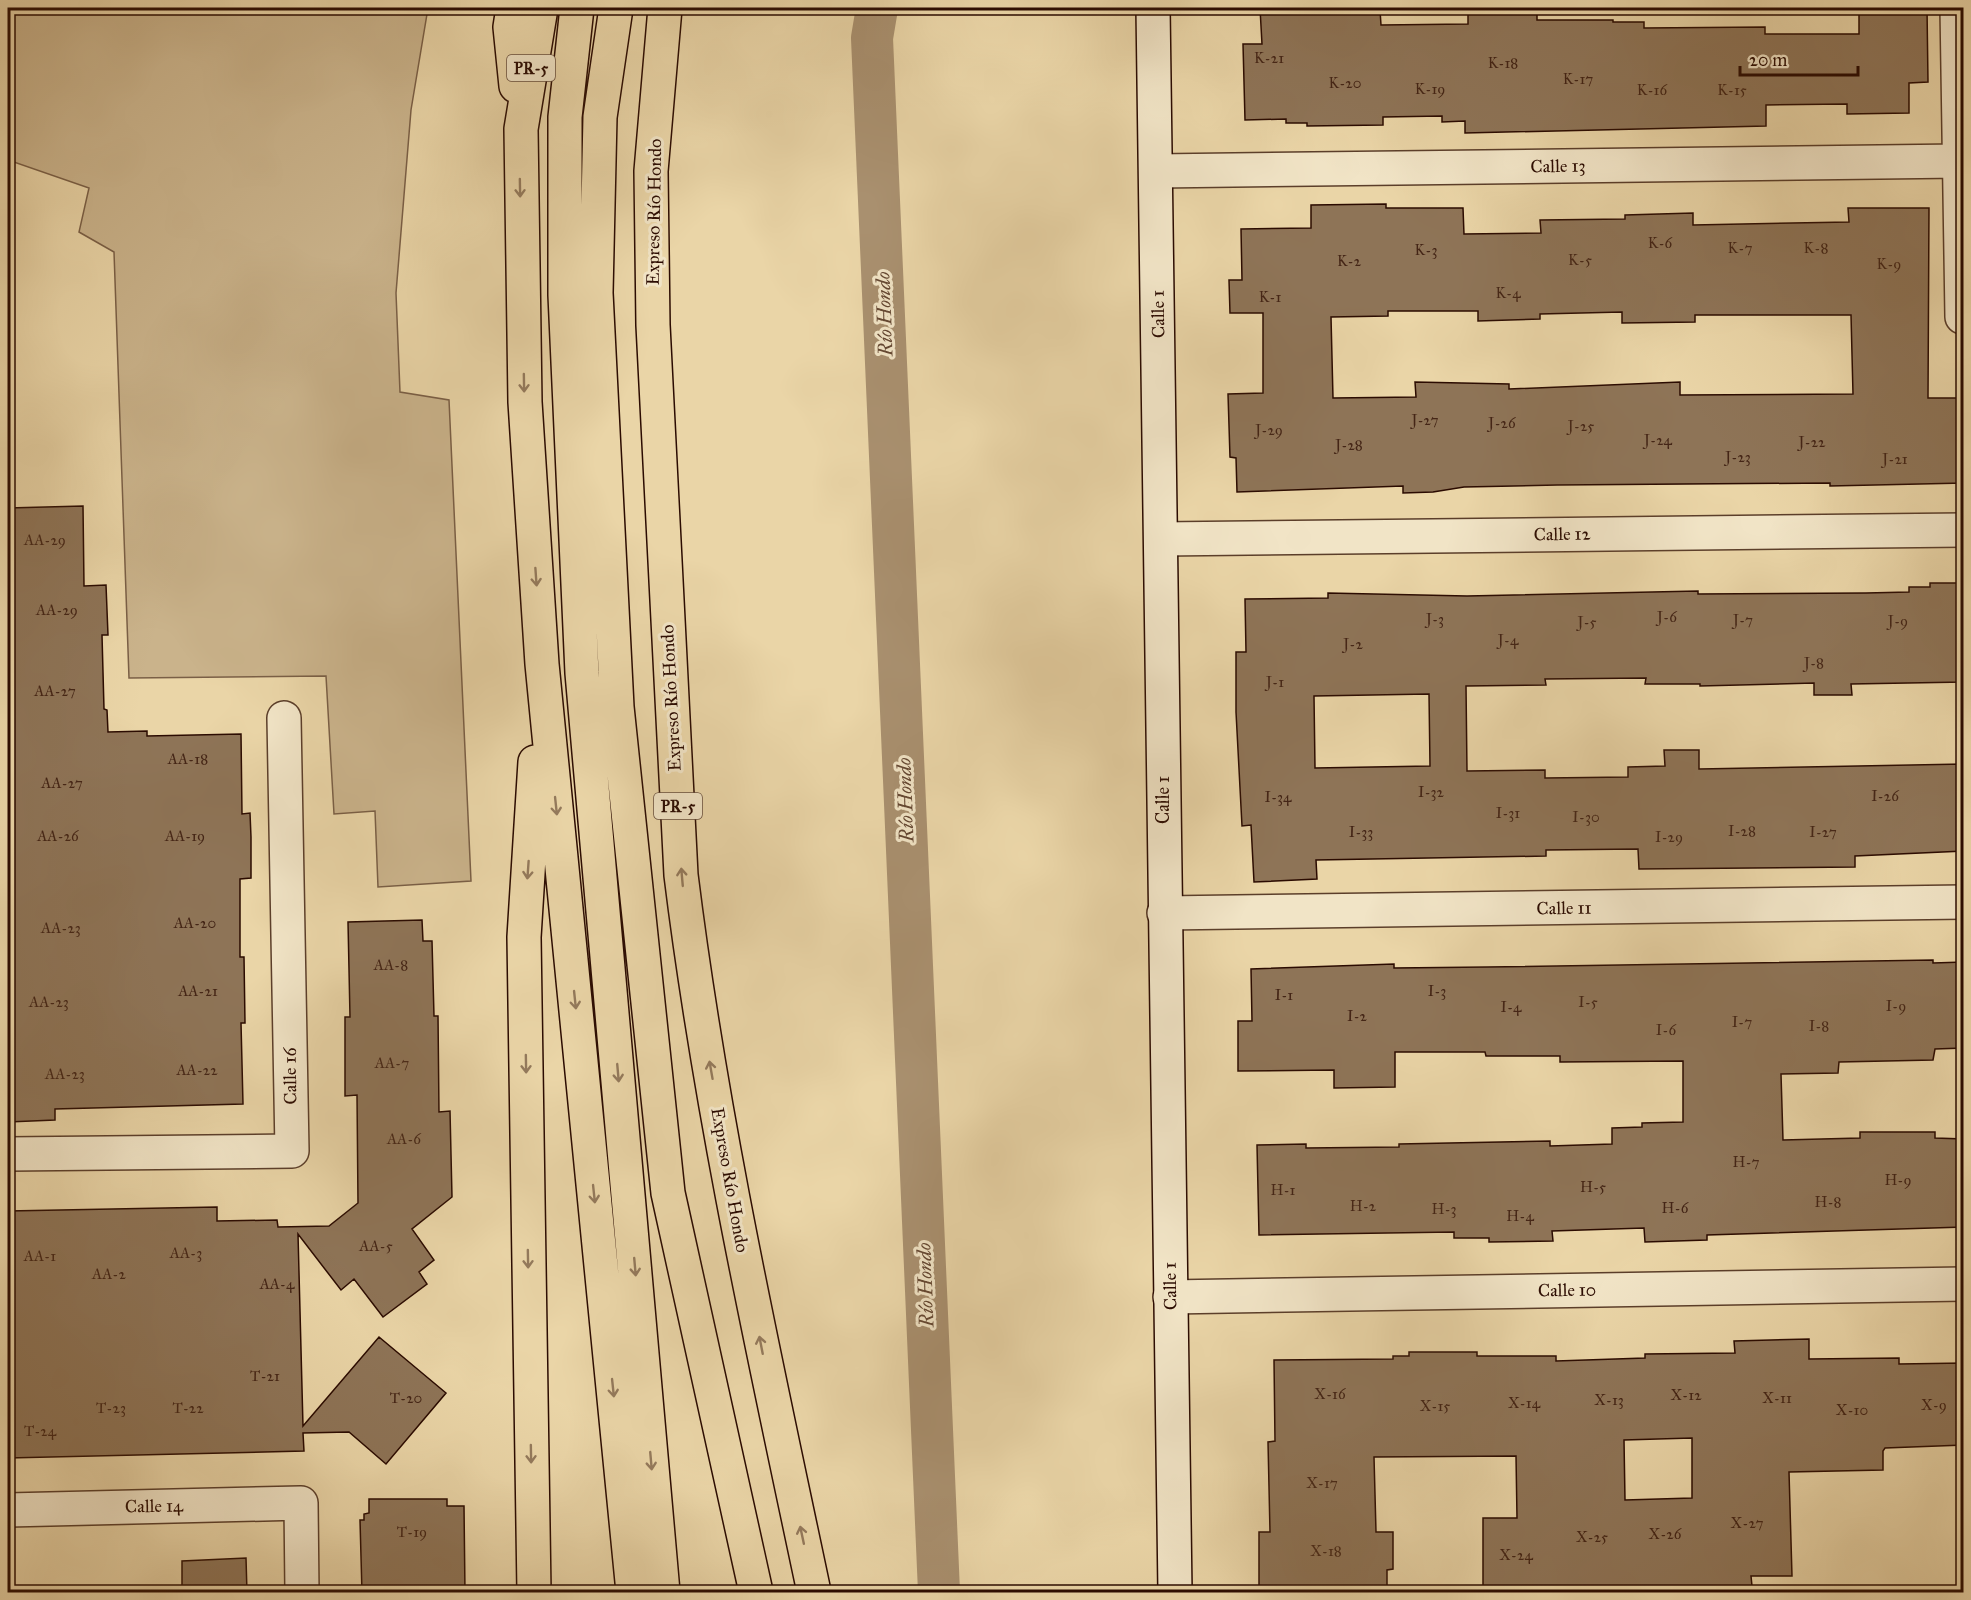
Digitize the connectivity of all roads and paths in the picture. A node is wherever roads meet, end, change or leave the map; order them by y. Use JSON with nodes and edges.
{"nodes":[{"id":1,"x":513,"y":8,"type":"edge"},
{"id":2,"x":541,"y":8,"type":"edge"},
{"id":3,"x":577,"y":8,"type":"edge"},
{"id":4,"x":616,"y":8,"type":"edge"},
{"id":5,"x":665,"y":8,"type":"edge"},
{"id":6,"x":1153,"y":8,"type":"edge"},
{"id":7,"x":1957,"y":8,"type":"edge"},
{"id":8,"x":521,"y":129,"type":"junction"},
{"id":9,"x":1960,"y":161,"type":"junction"},
{"id":10,"x":1157,"y":171,"type":"junction"},
{"id":11,"x":1962,"y":317,"type":"dead end"},
{"id":12,"x":1964,"y":530,"type":"edge"},
{"id":13,"x":1161,"y":539,"type":"junction"},
{"id":14,"x":542,"y":664,"type":"junction"},
{"id":15,"x":284,"y":718,"type":"dead end"},
{"id":16,"x":1964,"y":902,"type":"edge"},
{"id":17,"x":1164,"y":913,"type":"junction"},
{"id":18,"x":8,"y":1154,"type":"edge"},
{"id":19,"x":1964,"y":1284,"type":"edge"},
{"id":20,"x":1170,"y":1297,"type":"junction"},
{"id":21,"x":8,"y":1510,"type":"edge"},
{"id":22,"x":302,"y":1593,"type":"edge"},
{"id":23,"x":534,"y":1593,"type":"edge"},
{"id":24,"x":633,"y":1593,"type":"edge"},
{"id":25,"x":663,"y":1593,"type":"edge"},
{"id":26,"x":756,"y":1593,"type":"edge"},
{"id":27,"x":814,"y":1593,"type":"edge"},
{"id":28,"x":1175,"y":1593,"type":"edge"}],
"edges":[{"from":1,"to":8,"type":"highway"},
{"from":2,"to":8,"type":"highway","number":"PR-5"},
{"from":3,"to":25,"type":"highway","one_way":true},
{"from":4,"to":26,"type":"highway"},
{"from":27,"to":5,"type":"highway","name":"Expreso Río Hondo","number":"PR-5","one_way":true},
{"from":6,"to":10,"type":"street","name":"Calle 1"},
{"from":7,"to":9,"type":"street"},
{"from":8,"to":14,"type":"highway","number":"PR-5","one_way":true},
{"from":9,"to":10,"type":"street","name":"Calle 13"},
{"from":9,"to":11,"type":"street"},
{"from":10,"to":13,"type":"street","name":"Calle 1"},
{"from":12,"to":13,"type":"street","name":"Calle 12"},
{"from":13,"to":17,"type":"street","name":"Calle 1"},
{"from":14,"to":23,"type":"highway","one_way":true},
{"from":14,"to":24,"type":"highway","number":"PR-5","one_way":true},
{"from":15,"to":18,"type":"street","name":"Calle 16"},
{"from":16,"to":17,"type":"street","name":"Calle 11"},
{"from":17,"to":20,"type":"street","name":"Calle 1"},
{"from":19,"to":20,"type":"street","name":"Calle 10"},
{"from":20,"to":28,"type":"street","name":"Calle 1"},
{"from":21,"to":22,"type":"street","name":"Calle 14"}]}
